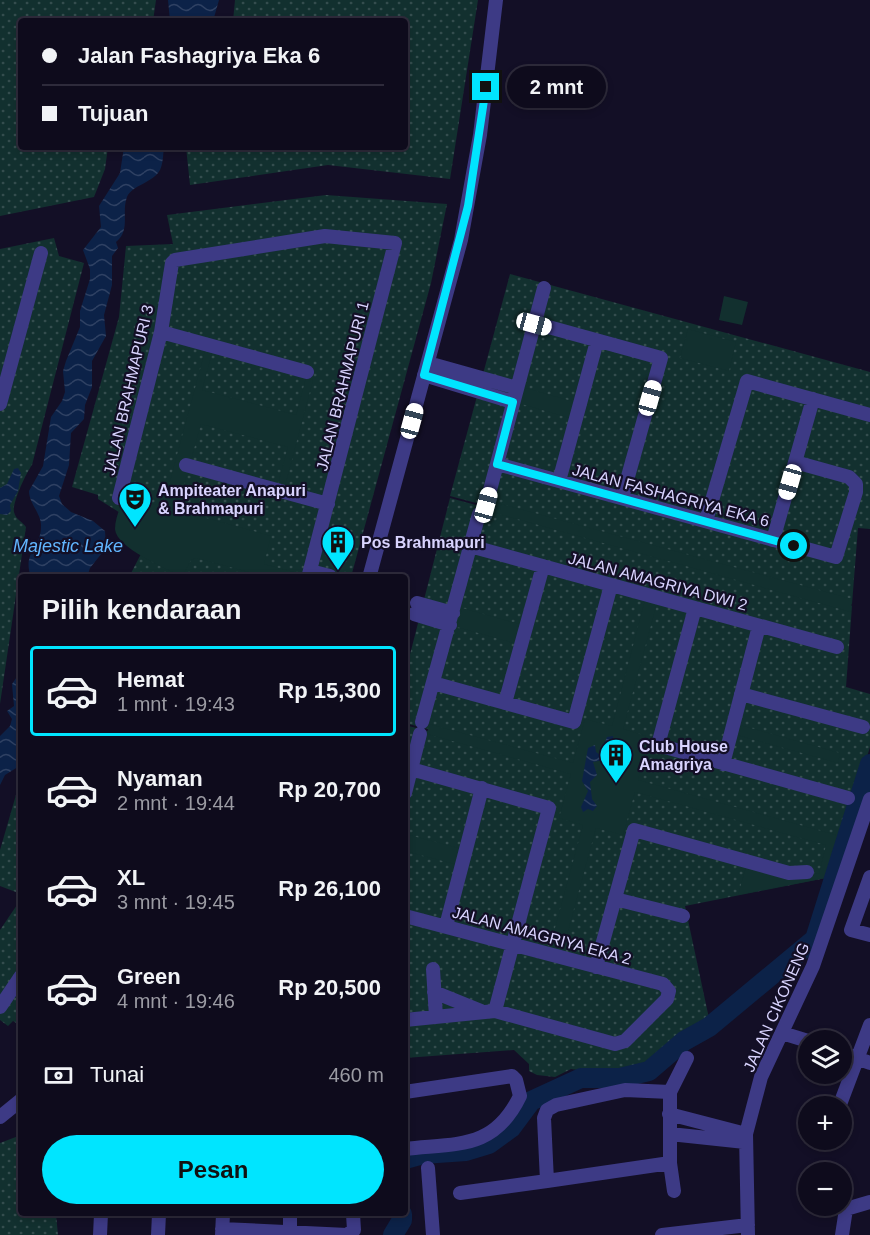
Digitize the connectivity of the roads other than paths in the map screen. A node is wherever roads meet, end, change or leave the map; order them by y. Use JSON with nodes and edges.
{"nodes":[{"id":1,"x":496,"y":0,"type":"edge"},
{"id":2,"x":41,"y":253,"type":"dead end"},
{"id":3,"x":179,"y":258,"type":"joint"},
{"id":4,"x":544,"y":288,"type":"dead end"},
{"id":5,"x":534,"y":324,"type":"junction"},
{"id":6,"x":161,"y":332,"type":"junction"},
{"id":7,"x":597,"y":341,"type":"junction"},
{"id":8,"x":6,"y":353,"type":"edge"},
{"id":9,"x":426,"y":369,"type":"junction"},
{"id":10,"x":306,"y":372,"type":"dead end"},
{"id":11,"x":515,"y":395,"type":"junction"},
{"id":12,"x":813,"y":399,"type":"junction"},
{"id":13,"x":0,"y":404,"type":"edge"},
{"id":14,"x":870,"y":415,"type":"edge"},
{"id":15,"x":795,"y":462,"type":"junction"},
{"id":16,"x":497,"y":464,"type":"junction"},
{"id":17,"x":186,"y":465,"type":"dead end"},
{"id":18,"x":559,"y":481,"type":"junction"},
{"id":19,"x":119,"y":498,"type":"dead end"},
{"id":20,"x":622,"y":498,"type":"junction"},
{"id":21,"x":328,"y":504,"type":"junction"},
{"id":22,"x":706,"y":521,"type":"junction"},
{"id":23,"x":773,"y":540,"type":"junction"},
{"id":24,"x":470,"y":546,"type":"junction"},
{"id":25,"x":543,"y":566,"type":"junction"},
{"id":26,"x":309,"y":574,"type":"edge"},
{"id":27,"x":370,"y":574,"type":"edge"},
{"id":28,"x":611,"y":585,"type":"junction"},
{"id":29,"x":695,"y":608,"type":"junction"},
{"id":30,"x":416,"y":609,"type":"dead end"},
{"id":31,"x":452,"y":619,"type":"junction"},
{"id":32,"x":759,"y":626,"type":"junction"},
{"id":33,"x":837,"y":647,"type":"dead end"},
{"id":34,"x":433,"y":683,"type":"junction"},
{"id":35,"x":741,"y":694,"type":"junction"},
{"id":36,"x":506,"y":703,"type":"junction"},
{"id":37,"x":863,"y":727,"type":"dead end"},
{"id":38,"x":723,"y":764,"type":"junction"},
{"id":39,"x":411,"y":769,"type":"junction"},
{"id":40,"x":408,"y":780,"type":"edge"},
{"id":41,"x":482,"y":788,"type":"junction"},
{"id":42,"x":848,"y":798,"type":"dead end"},
{"id":43,"x":870,"y":799,"type":"edge"},
{"id":44,"x":864,"y":840,"type":"edge"},
{"id":45,"x":807,"y":872,"type":"dead end"},
{"id":46,"x":870,"y":878,"type":"edge"},
{"id":47,"x":615,"y":899,"type":"junction"},
{"id":48,"x":683,"y":916,"type":"dead end"},
{"id":49,"x":408,"y":917,"type":"edge"},
{"id":50,"x":829,"y":924,"type":"junction"},
{"id":51,"x":446,"y":926,"type":"junction"},
{"id":52,"x":851,"y":930,"type":"junction"},
{"id":53,"x":870,"y":935,"type":"edge"},
{"id":54,"x":511,"y":945,"type":"junction"},
{"id":55,"x":596,"y":967,"type":"junction"},
{"id":56,"x":433,"y":969,"type":"dead end"},
{"id":57,"x":18,"y":980,"type":"edge"},
{"id":58,"x":434,"y":992,"type":"junction"},
{"id":59,"x":0,"y":1007,"type":"edge"},
{"id":60,"x":489,"y":1011,"type":"junction"},
{"id":61,"x":436,"y":1017,"type":"junction"},
{"id":62,"x":408,"y":1020,"type":"edge"},
{"id":63,"x":870,"y":1025,"type":"edge"},
{"id":64,"x":782,"y":1033,"type":"junction"},
{"id":65,"x":798,"y":1038,"type":"edge"},
{"id":66,"x":687,"y":1058,"type":"dead end"},
{"id":67,"x":864,"y":1060,"type":"edge"},
{"id":68,"x":408,"y":1092,"type":"edge"},
{"id":69,"x":670,"y":1092,"type":"junction"},
{"id":70,"x":846,"y":1096,"type":"edge"},
{"id":71,"x":18,"y":1102,"type":"edge"},
{"id":72,"x":669,"y":1114,"type":"junction"},
{"id":73,"x":0,"y":1117,"type":"edge"},
{"id":74,"x":670,"y":1134,"type":"junction"},
{"id":75,"x":745,"y":1138,"type":"junction"},
{"id":76,"x":408,"y":1149,"type":"edge"},
{"id":77,"x":670,"y":1162,"type":"junction"},
{"id":78,"x":429,"y":1168,"type":"dead end"},
{"id":79,"x":547,"y":1181,"type":"junction"},
{"id":80,"x":870,"y":1189,"type":"edge"},
{"id":81,"x":674,"y":1191,"type":"dead end"},
{"id":82,"x":460,"y":1193,"type":"dead end"},
{"id":83,"x":865,"y":1202,"type":"edge"},
{"id":84,"x":101,"y":1216,"type":"edge"},
{"id":85,"x":159,"y":1216,"type":"edge"},
{"id":86,"x":223,"y":1216,"type":"edge"},
{"id":87,"x":290,"y":1216,"type":"edge"},
{"id":88,"x":353,"y":1216,"type":"edge"},
{"id":89,"x":290,"y":1230,"type":"junction"},
{"id":90,"x":748,"y":1230,"type":"edge"},
{"id":91,"x":222,"y":1232,"type":"edge"},
{"id":92,"x":686,"y":1234,"type":"edge"},
{"id":93,"x":100,"y":1235,"type":"edge"},
{"id":94,"x":158,"y":1235,"type":"edge"},
{"id":95,"x":433,"y":1235,"type":"edge"},
{"id":96,"x":662,"y":1235,"type":"edge"},
{"id":97,"x":842,"y":1235,"type":"edge"}],
"edges":[{"from":1,"to":9,"type":"street"},
{"from":2,"to":8,"type":"street"},
{"from":3,"to":6,"type":"street","name":"JALAN BRAHMAPURI 3"},
{"from":3,"to":21,"type":"street","name":"JALAN BRAHMAPURI 1"},
{"from":4,"to":5,"type":"street"},
{"from":5,"to":7,"type":"street"},
{"from":5,"to":11,"type":"street"},
{"from":6,"to":10,"type":"street"},
{"from":6,"to":19,"type":"street","name":"JALAN BRAHMAPURI 3"},
{"from":7,"to":18,"type":"street"},
{"from":7,"to":20,"type":"street"},
{"from":8,"to":13,"type":"street"},
{"from":9,"to":11,"type":"street"},
{"from":9,"to":27,"type":"street"},
{"from":11,"to":16,"type":"street"},
{"from":12,"to":14,"type":"street"},
{"from":12,"to":15,"type":"street"},
{"from":12,"to":22,"type":"street"},
{"from":15,"to":23,"type":"street"},
{"from":15,"to":23,"type":"street","name":"JALAN FASHAGRIYA EKA 6"},
{"from":16,"to":18,"type":"street","name":"JALAN FASHAGRIYA EKA 6"},
{"from":16,"to":24,"type":"street"},
{"from":17,"to":21,"type":"street"},
{"from":18,"to":20,"type":"street","name":"JALAN FASHAGRIYA EKA 6"},
{"from":20,"to":22,"type":"street","name":"JALAN FASHAGRIYA EKA 6"},
{"from":21,"to":26,"type":"street","name":"JALAN BRAHMAPURI 1"},
{"from":22,"to":23,"type":"street","name":"JALAN FASHAGRIYA EKA 6"},
{"from":24,"to":25,"type":"street","name":"JALAN AMAGRIYA DWI 2"},
{"from":24,"to":31,"type":"street"},
{"from":25,"to":28,"type":"street","name":"JALAN AMAGRIYA DWI 2"},
{"from":25,"to":36,"type":"street"},
{"from":28,"to":29,"type":"street","name":"JALAN AMAGRIYA DWI 2"},
{"from":28,"to":36,"type":"street"},
{"from":29,"to":32,"type":"street","name":"JALAN AMAGRIYA DWI 2"},
{"from":29,"to":38,"type":"street"},
{"from":30,"to":31,"type":"street"},
{"from":31,"to":34,"type":"street"},
{"from":32,"to":33,"type":"street","name":"JALAN AMAGRIYA DWI 2"},
{"from":32,"to":35,"type":"street"},
{"from":34,"to":36,"type":"street"},
{"from":34,"to":39,"type":"street"},
{"from":35,"to":37,"type":"street"},
{"from":35,"to":38,"type":"street"},
{"from":38,"to":42,"type":"street"},
{"from":39,"to":40,"type":"street"},
{"from":39,"to":41,"type":"street"},
{"from":41,"to":51,"type":"street"},
{"from":41,"to":54,"type":"street"},
{"from":43,"to":44,"type":"street","name":"JALAN CIKONENG"},
{"from":44,"to":50,"type":"street","name":"JALAN CIKONENG"},
{"from":45,"to":47,"type":"street"},
{"from":46,"to":52,"type":"street"},
{"from":47,"to":48,"type":"street"},
{"from":47,"to":55,"type":"street"},
{"from":49,"to":51,"type":"street","name":"JALAN AMAGRIYA EKA 2"},
{"from":50,"to":52,"type":"street"},
{"from":50,"to":64,"type":"street","name":"JALAN CIKONENG"},
{"from":51,"to":54,"type":"street","name":"JALAN AMAGRIYA EKA 2"},
{"from":52,"to":53,"type":"street"},
{"from":54,"to":55,"type":"street","name":"JALAN AMAGRIYA EKA 2"},
{"from":54,"to":60,"type":"street"},
{"from":55,"to":60,"type":"street","name":"JALAN AMAGRIYA EKA 2"},
{"from":56,"to":58,"type":"street"},
{"from":57,"to":59,"type":"street"},
{"from":58,"to":60,"type":"street"},
{"from":58,"to":61,"type":"street"},
{"from":60,"to":61,"type":"street"},
{"from":61,"to":62,"type":"street"},
{"from":63,"to":67,"type":"street"},
{"from":64,"to":65,"type":"street"},
{"from":64,"to":75,"type":"street","name":"JALAN CIKONENG"},
{"from":66,"to":69,"type":"street"},
{"from":67,"to":70,"type":"street"},
{"from":68,"to":76,"type":"street"},
{"from":69,"to":72,"type":"street"},
{"from":69,"to":79,"type":"street"},
{"from":71,"to":73,"type":"street"},
{"from":72,"to":74,"type":"street"},
{"from":72,"to":75,"type":"street"},
{"from":74,"to":75,"type":"street"},
{"from":74,"to":77,"type":"street"},
{"from":75,"to":90,"type":"street","name":"JALAN CIKONENG"},
{"from":77,"to":79,"type":"street"},
{"from":77,"to":81,"type":"street"},
{"from":78,"to":95,"type":"street"},
{"from":79,"to":82,"type":"street"},
{"from":80,"to":83,"type":"street"},
{"from":83,"to":97,"type":"street"},
{"from":84,"to":93,"type":"street"},
{"from":85,"to":94,"type":"street"},
{"from":86,"to":91,"type":"street"},
{"from":87,"to":89,"type":"street"},
{"from":88,"to":89,"type":"street"},
{"from":89,"to":91,"type":"street"},
{"from":90,"to":92,"type":"street"},
{"from":92,"to":96,"type":"street"}]}
